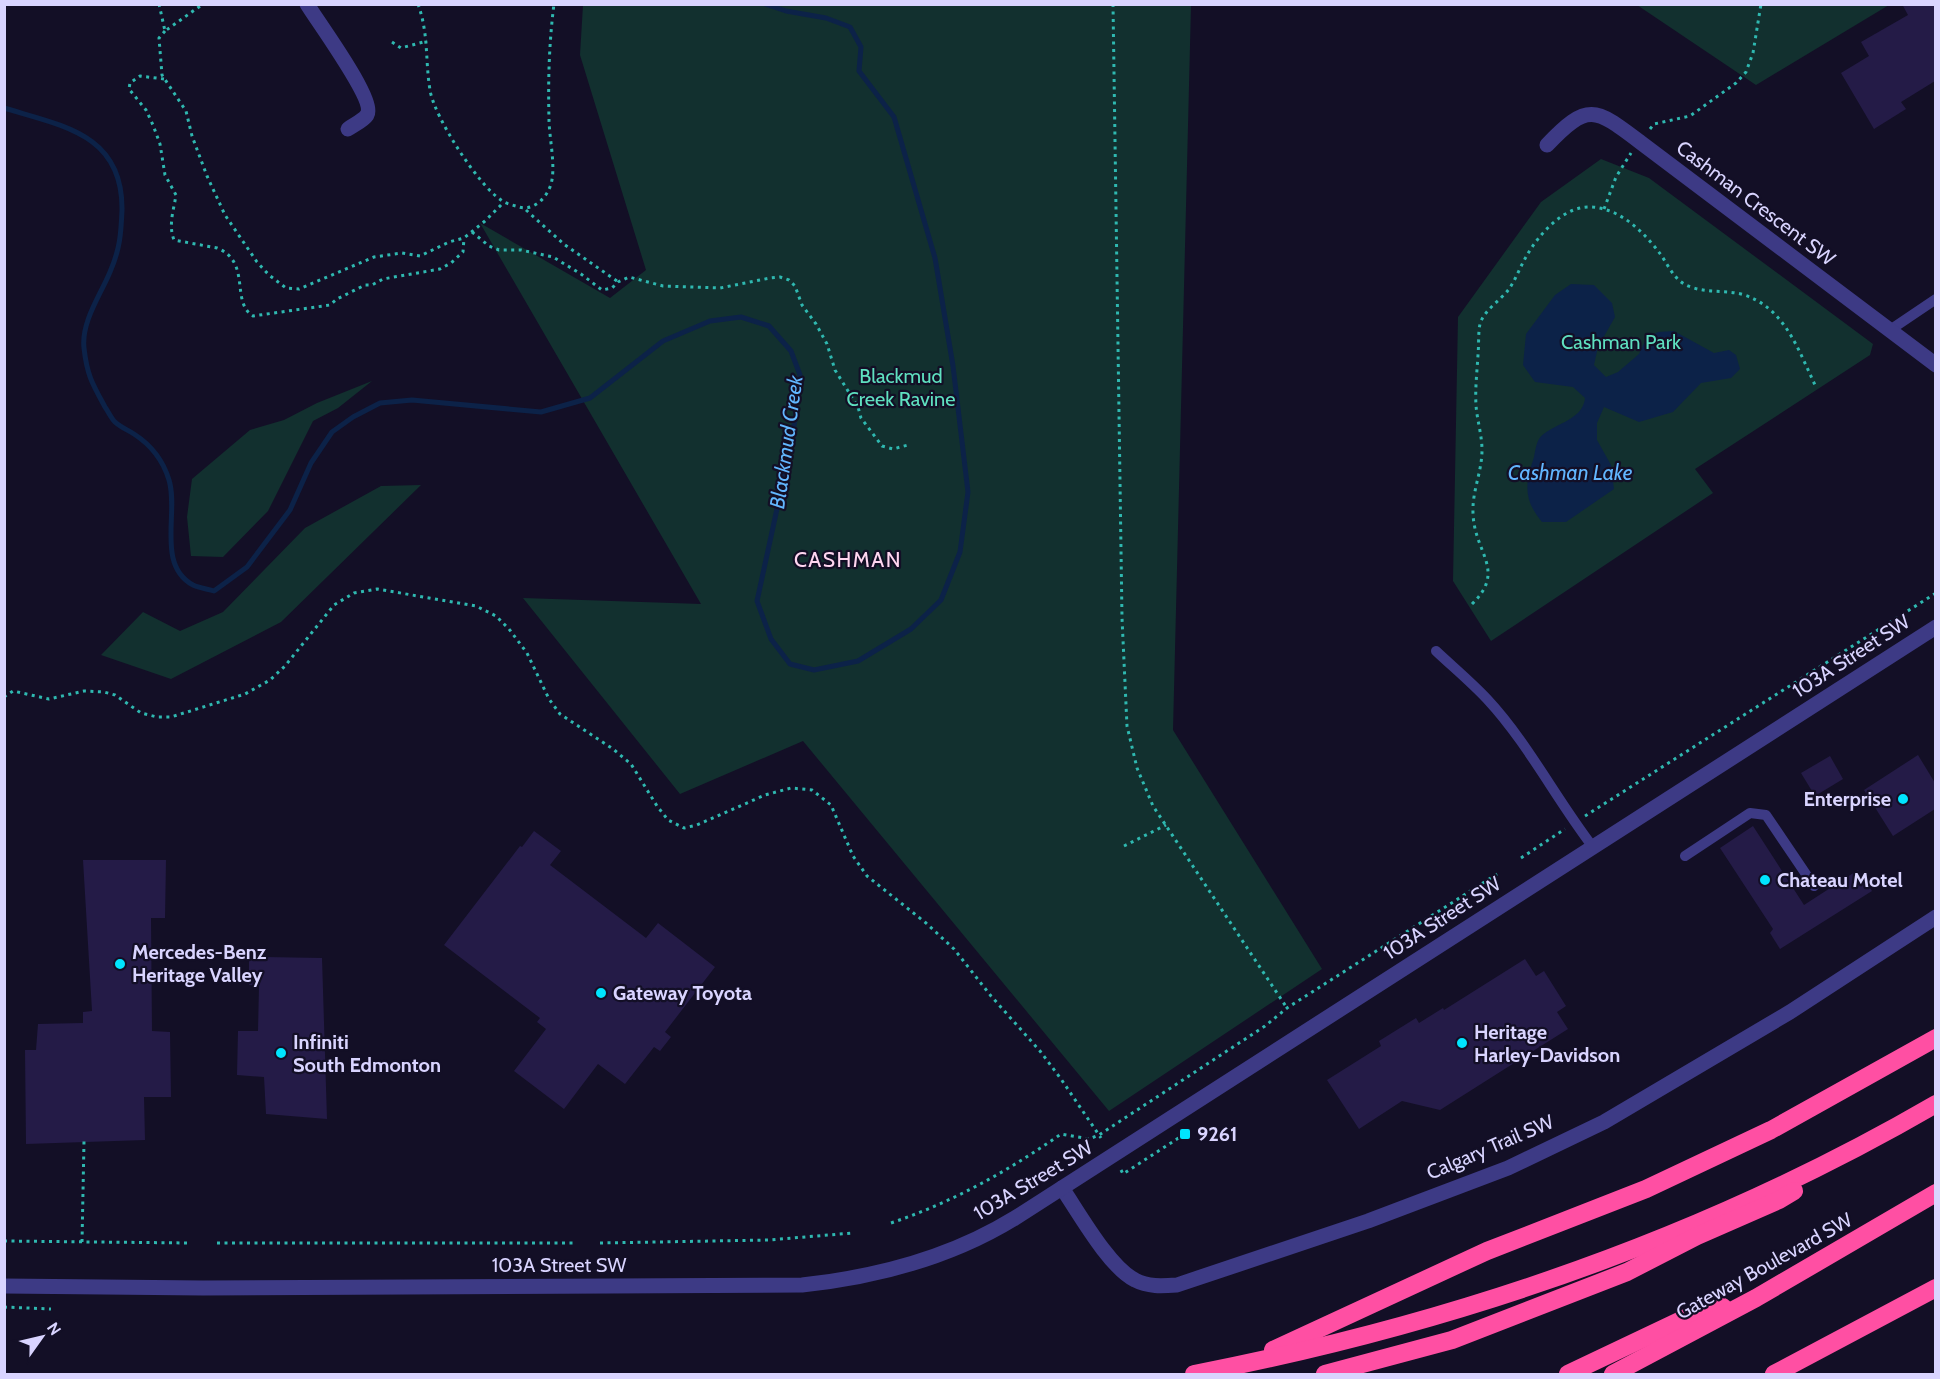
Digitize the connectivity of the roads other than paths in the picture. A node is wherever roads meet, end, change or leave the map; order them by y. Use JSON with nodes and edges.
{"nodes":[{"id":1,"x":307,"y":4,"type":"edge"},
{"id":2,"x":348,"y":129,"type":"dead end"},
{"id":3,"x":1547,"y":145,"type":"dead end"},
{"id":4,"x":1935,"y":299,"type":"edge"},
{"id":5,"x":1890,"y":330,"type":"junction"},
{"id":6,"x":1935,"y":364,"type":"edge"},
{"id":7,"x":1935,"y":627,"type":"edge"},
{"id":8,"x":1436,"y":651,"type":"dead end"},
{"id":9,"x":1593,"y":847,"type":"junction"},
{"id":10,"x":1685,"y":856,"type":"dead end"},
{"id":11,"x":1814,"y":886,"type":"dead end"},
{"id":12,"x":1935,"y":917,"type":"edge"},
{"id":13,"x":1935,"y":1038,"type":"edge"},
{"id":14,"x":1935,"y":1104,"type":"edge"},
{"id":15,"x":1903,"y":1123,"type":"junction"},
{"id":16,"x":1062,"y":1188,"type":"junction"},
{"id":17,"x":1935,"y":1193,"type":"edge"},
{"id":18,"x":4,"y":1286,"type":"edge"},
{"id":19,"x":1935,"y":1288,"type":"edge"},
{"id":20,"x":1756,"y":1298,"type":"junction"},
{"id":21,"x":1238,"y":1366,"type":"junction"},
{"id":22,"x":1194,"y":1374,"type":"edge"},
{"id":23,"x":1325,"y":1374,"type":"edge"},
{"id":24,"x":1568,"y":1374,"type":"edge"},
{"id":25,"x":1613,"y":1374,"type":"edge"},
{"id":26,"x":1774,"y":1374,"type":"edge"}],
"edges":[{"from":1,"to":2,"type":"street"},
{"from":3,"to":5,"type":"street","name":"Cashman Crescent SW"},
{"from":4,"to":5,"type":"lane"},
{"from":5,"to":6,"type":"street","name":"Cashman Crescent SW"},
{"from":7,"to":9,"type":"street","name":"103A Street SW"},
{"from":8,"to":9,"type":"lane"},
{"from":9,"to":16,"type":"street","name":"103A Street SW"},
{"from":10,"to":11,"type":"lane"},
{"from":12,"to":16,"type":"street","name":"Calgary Trail SW"},
{"from":13,"to":21,"type":"highway"},
{"from":14,"to":15,"type":"highway"},
{"from":15,"to":21,"type":"highway"},
{"from":15,"to":23,"type":"highway"},
{"from":16,"to":18,"type":"street","name":"103A Street SW"},
{"from":17,"to":20,"type":"highway","name":"Gateway Boulevard SW"},
{"from":19,"to":26,"type":"highway"},
{"from":20,"to":24,"type":"highway"},
{"from":20,"to":25,"type":"highway","name":"Gateway Boulevard SW"},
{"from":21,"to":22,"type":"highway"}]}
